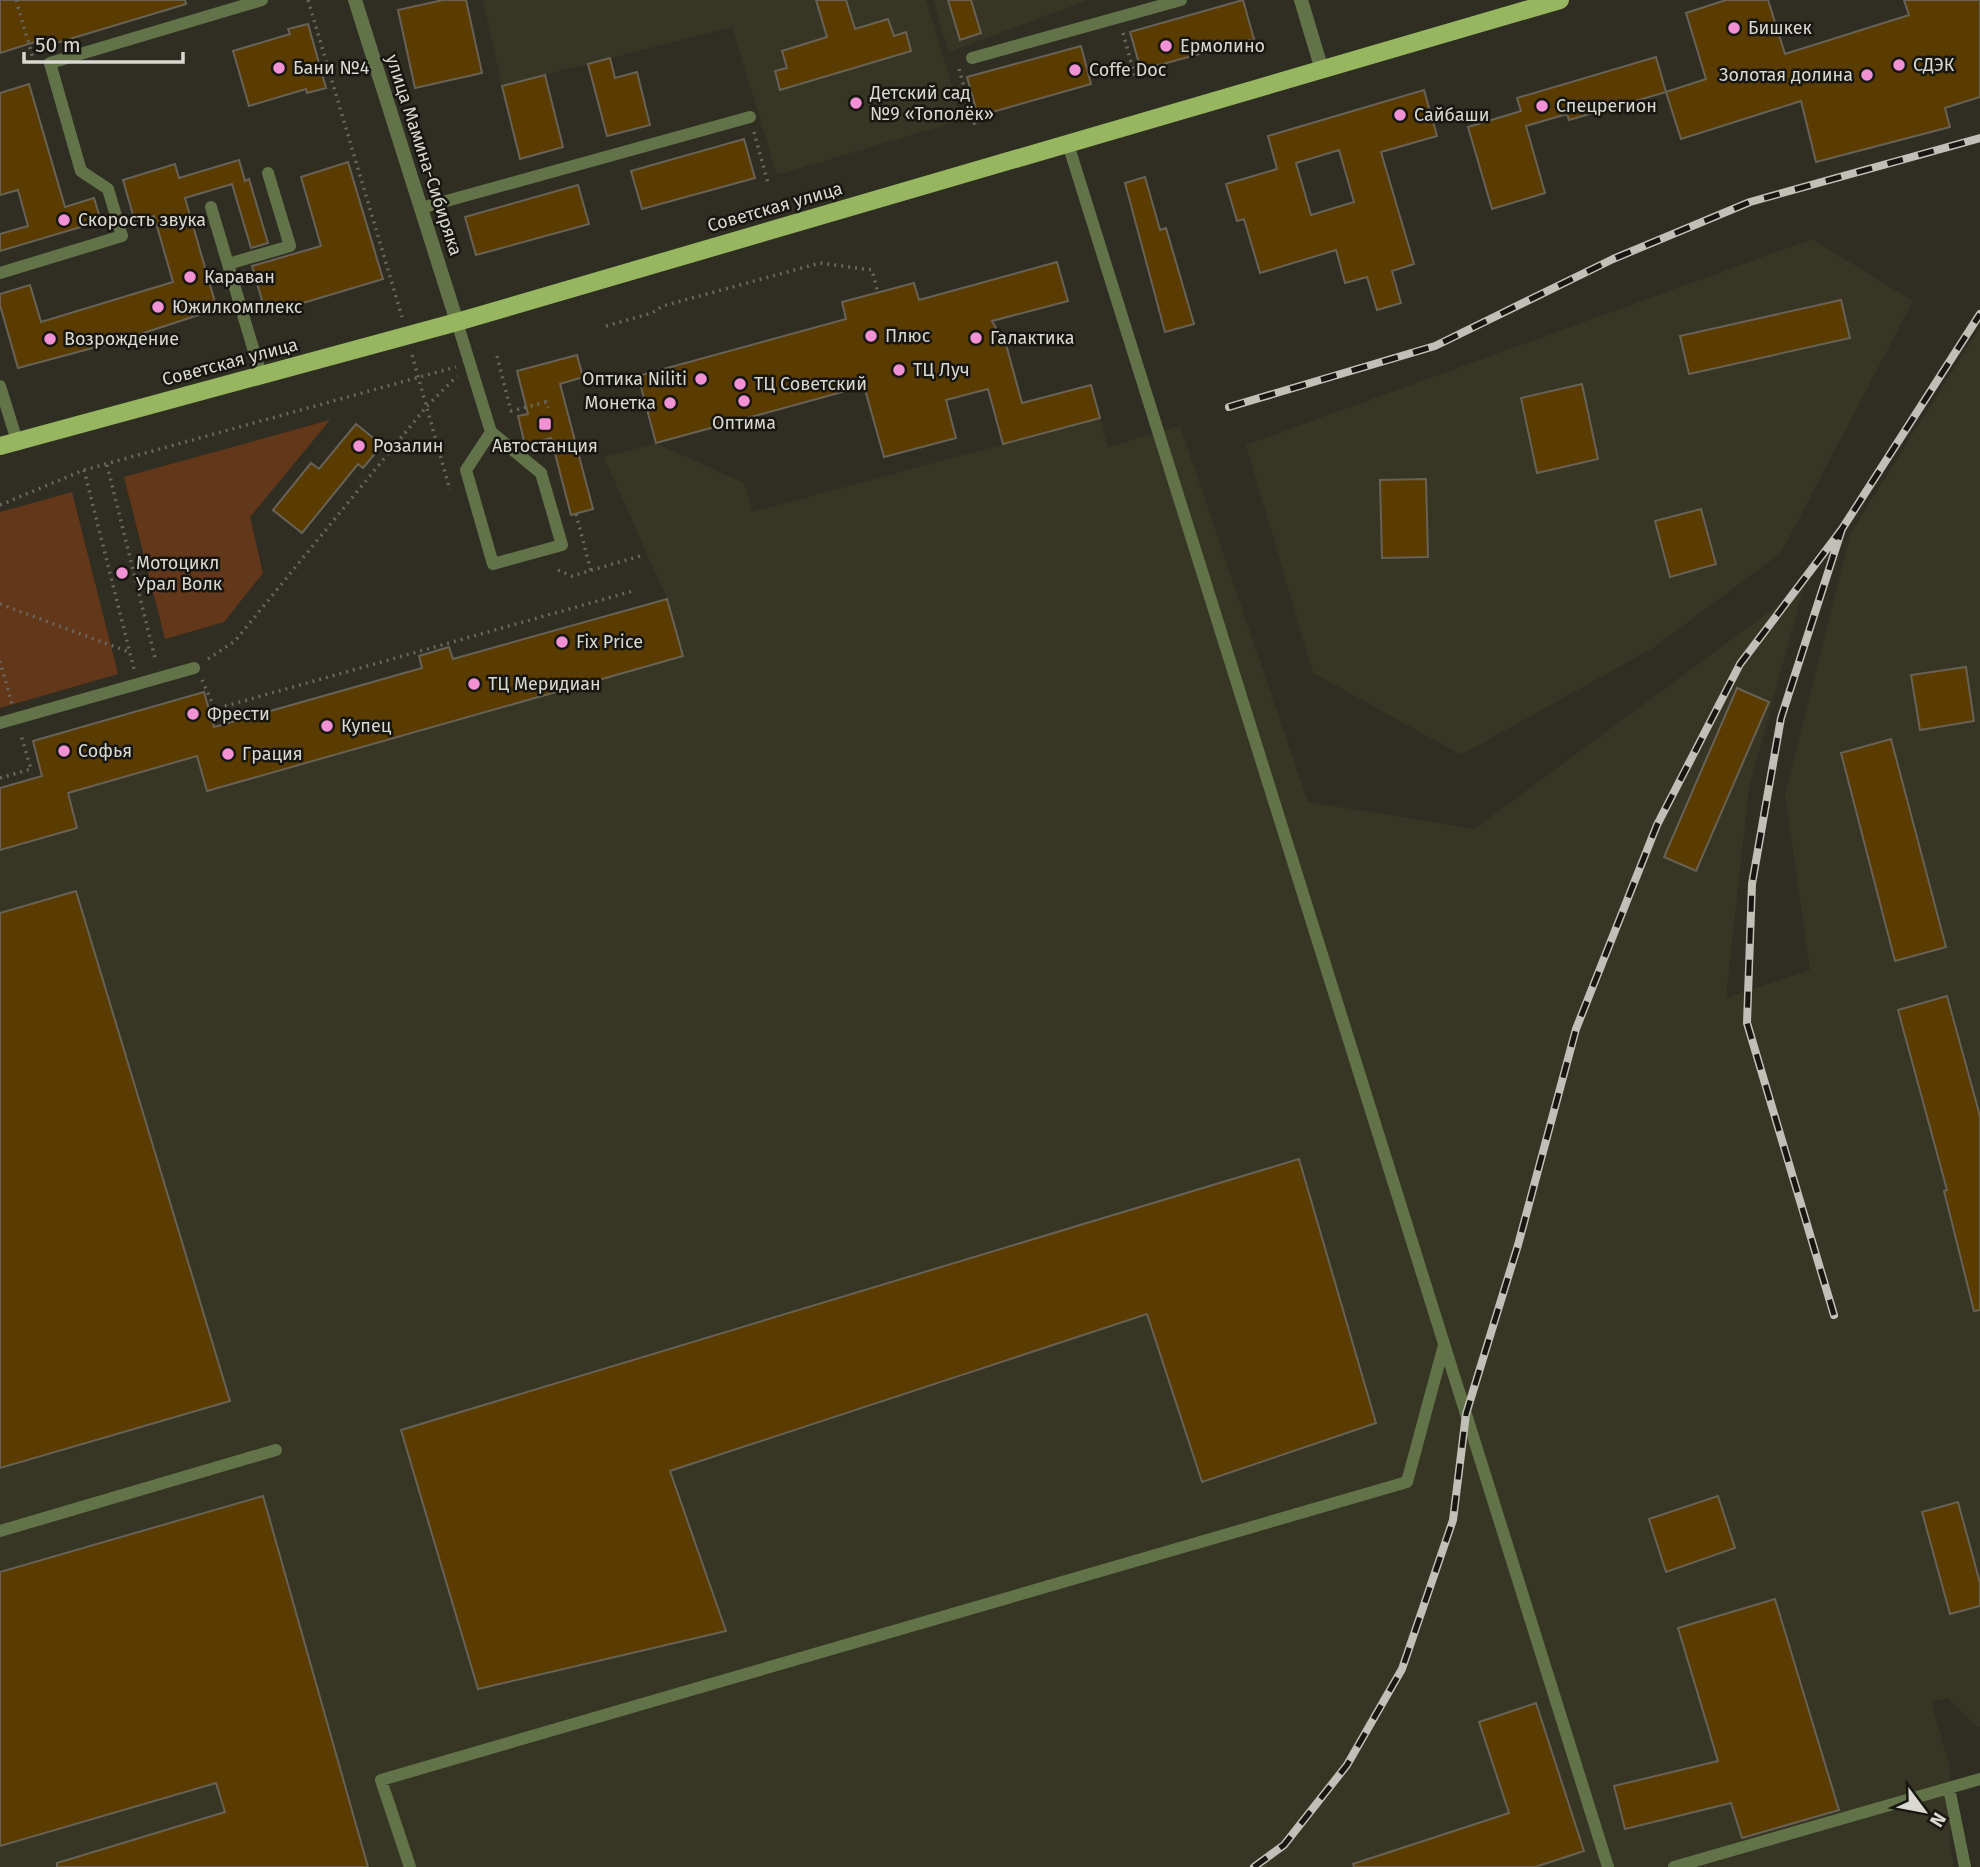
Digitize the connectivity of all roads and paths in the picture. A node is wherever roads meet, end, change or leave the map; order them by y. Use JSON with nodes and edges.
{"nodes":[{"id":1,"x":16,"y":0,"type":"edge"},
{"id":2,"x":262,"y":0,"type":"edge"},
{"id":3,"x":308,"y":0,"type":"edge"},
{"id":4,"x":355,"y":0,"type":"edge"},
{"id":5,"x":1181,"y":0,"type":"edge"},
{"id":6,"x":1300,"y":0,"type":"edge"},
{"id":7,"x":1560,"y":0,"type":"edge"},
{"id":8,"x":1119,"y":17,"type":"junction"},
{"id":9,"x":972,"y":58,"type":"joint"},
{"id":10,"x":50,"y":63,"type":"junction"},
{"id":11,"x":1322,"y":70,"type":"junction"},
{"id":12,"x":1136,"y":80,"type":"dead end"},
{"id":13,"x":750,"y":117,"type":"joint"},
{"id":14,"x":975,"y":125,"type":"dead end"},
{"id":15,"x":1069,"y":144,"type":"junction"},
{"id":16,"x":268,"y":173,"type":"dead end"},
{"id":17,"x":768,"y":183,"type":"dead end"},
{"id":18,"x":211,"y":207,"type":"dead end"},
{"id":19,"x":421,"y":208,"type":"junction"},
{"id":20,"x":228,"y":264,"type":"junction"},
{"id":21,"x":0,"y":273,"type":"edge"},
{"id":22,"x":878,"y":293,"type":"dead end"},
{"id":23,"x":457,"y":322,"type":"junction"},
{"id":24,"x":606,"y":326,"type":"dead end"},
{"id":25,"x":407,"y":336,"type":"junction"},
{"id":26,"x":497,"y":356,"type":"dead end"},
{"id":27,"x":470,"y":363,"type":"junction"},
{"id":28,"x":261,"y":375,"type":"junction"},
{"id":29,"x":419,"y":378,"type":"junction"},
{"id":30,"x":0,"y":386,"type":"edge"},
{"id":31,"x":427,"y":406,"type":"junction"},
{"id":32,"x":548,"y":408,"type":"dead end"},
{"id":33,"x":491,"y":432,"type":"junction"},
{"id":34,"x":8,"y":444,"type":"edge"},
{"id":35,"x":107,"y":465,"type":"junction"},
{"id":36,"x":84,"y":470,"type":"junction"},
{"id":37,"x":450,"y":489,"type":"dead end"},
{"id":38,"x":0,"y":505,"type":"edge"},
{"id":39,"x":576,"y":514,"type":"dead end"},
{"id":40,"x":640,"y":556,"type":"dead end"},
{"id":41,"x":558,"y":570,"type":"dead end"},
{"id":42,"x":591,"y":571,"type":"junction"},
{"id":43,"x":633,"y":591,"type":"dead end"},
{"id":44,"x":0,"y":604,"type":"edge"},
{"id":45,"x":130,"y":652,"type":"junction"},
{"id":46,"x":0,"y":661,"type":"edge"},
{"id":47,"x":194,"y":668,"type":"junction"},
{"id":48,"x":160,"y":678,"type":"junction"},
{"id":49,"x":138,"y":684,"type":"junction"},
{"id":50,"x":16,"y":718,"type":"junction"},
{"id":51,"x":0,"y":723,"type":"edge"},
{"id":52,"x":0,"y":778,"type":"edge"},
{"id":53,"x":1444,"y":1344,"type":"junction"},
{"id":54,"x":276,"y":1450,"type":"dead end"},
{"id":55,"x":0,"y":1531,"type":"edge"},
{"id":56,"x":1976,"y":1780,"type":"edge"},
{"id":57,"x":1949,"y":1788,"type":"junction"},
{"id":58,"x":410,"y":1867,"type":"edge"},
{"id":59,"x":1608,"y":1867,"type":"edge"},
{"id":60,"x":1674,"y":1867,"type":"edge"},
{"id":61,"x":1965,"y":1867,"type":"edge"}],
"edges":[{"from":1,"to":10,"type":"path"},
{"from":2,"to":10,"type":"lane"},
{"from":3,"to":25,"type":"path"},
{"from":4,"to":19,"type":"street","name":"улица Мамина-Сибиряка"},
{"from":5,"to":8,"type":"lane"},
{"from":6,"to":11,"type":"street"},
{"from":7,"to":11,"type":"main road","name":"Советская улица"},
{"from":8,"to":9,"type":"lane"},
{"from":8,"to":12,"type":"path"},
{"from":9,"to":14,"type":"path"},
{"from":10,"to":21,"type":"lane"},
{"from":11,"to":15,"type":"main road","name":"Советская улица"},
{"from":13,"to":17,"type":"path"},
{"from":13,"to":19,"type":"lane"},
{"from":15,"to":23,"type":"main road","name":"Советская улица"},
{"from":15,"to":53,"type":"lane"},
{"from":16,"to":20,"type":"lane"},
{"from":18,"to":20,"type":"lane"},
{"from":19,"to":23,"type":"street","name":"улица Мамина-Сибиряка"},
{"from":20,"to":28,"type":"lane"},
{"from":22,"to":24,"type":"path"},
{"from":23,"to":25,"type":"main road","name":"Советская улица"},
{"from":23,"to":27,"type":"lane"},
{"from":25,"to":28,"type":"main road","name":"Советская улица"},
{"from":25,"to":29,"type":"path"},
{"from":26,"to":32,"type":"path"},
{"from":27,"to":29,"type":"path"},
{"from":27,"to":31,"type":"path"},
{"from":27,"to":33,"type":"lane"},
{"from":28,"to":34,"type":"main road","name":"Советская улица"},
{"from":29,"to":31,"type":"path"},
{"from":29,"to":35,"type":"path"},
{"from":30,"to":34,"type":"lane"},
{"from":31,"to":37,"type":"path"},
{"from":31,"to":47,"type":"path"},
{"from":33,"to":33,"type":"lane"},
{"from":35,"to":36,"type":"path"},
{"from":35,"to":48,"type":"path"},
{"from":36,"to":38,"type":"path"},
{"from":36,"to":45,"type":"path"},
{"from":39,"to":42,"type":"path"},
{"from":40,"to":42,"type":"path"},
{"from":41,"to":42,"type":"path"},
{"from":43,"to":47,"type":"path"},
{"from":44,"to":45,"type":"path"},
{"from":45,"to":49,"type":"path"},
{"from":46,"to":50,"type":"path"},
{"from":47,"to":48,"type":"lane"},
{"from":48,"to":49,"type":"lane"},
{"from":49,"to":50,"type":"lane"},
{"from":50,"to":51,"type":"lane"},
{"from":50,"to":52,"type":"path"},
{"from":53,"to":58,"type":"lane"},
{"from":53,"to":59,"type":"lane"},
{"from":54,"to":55,"type":"lane"},
{"from":56,"to":57,"type":"lane"},
{"from":57,"to":60,"type":"lane"},
{"from":57,"to":61,"type":"lane"}]}
